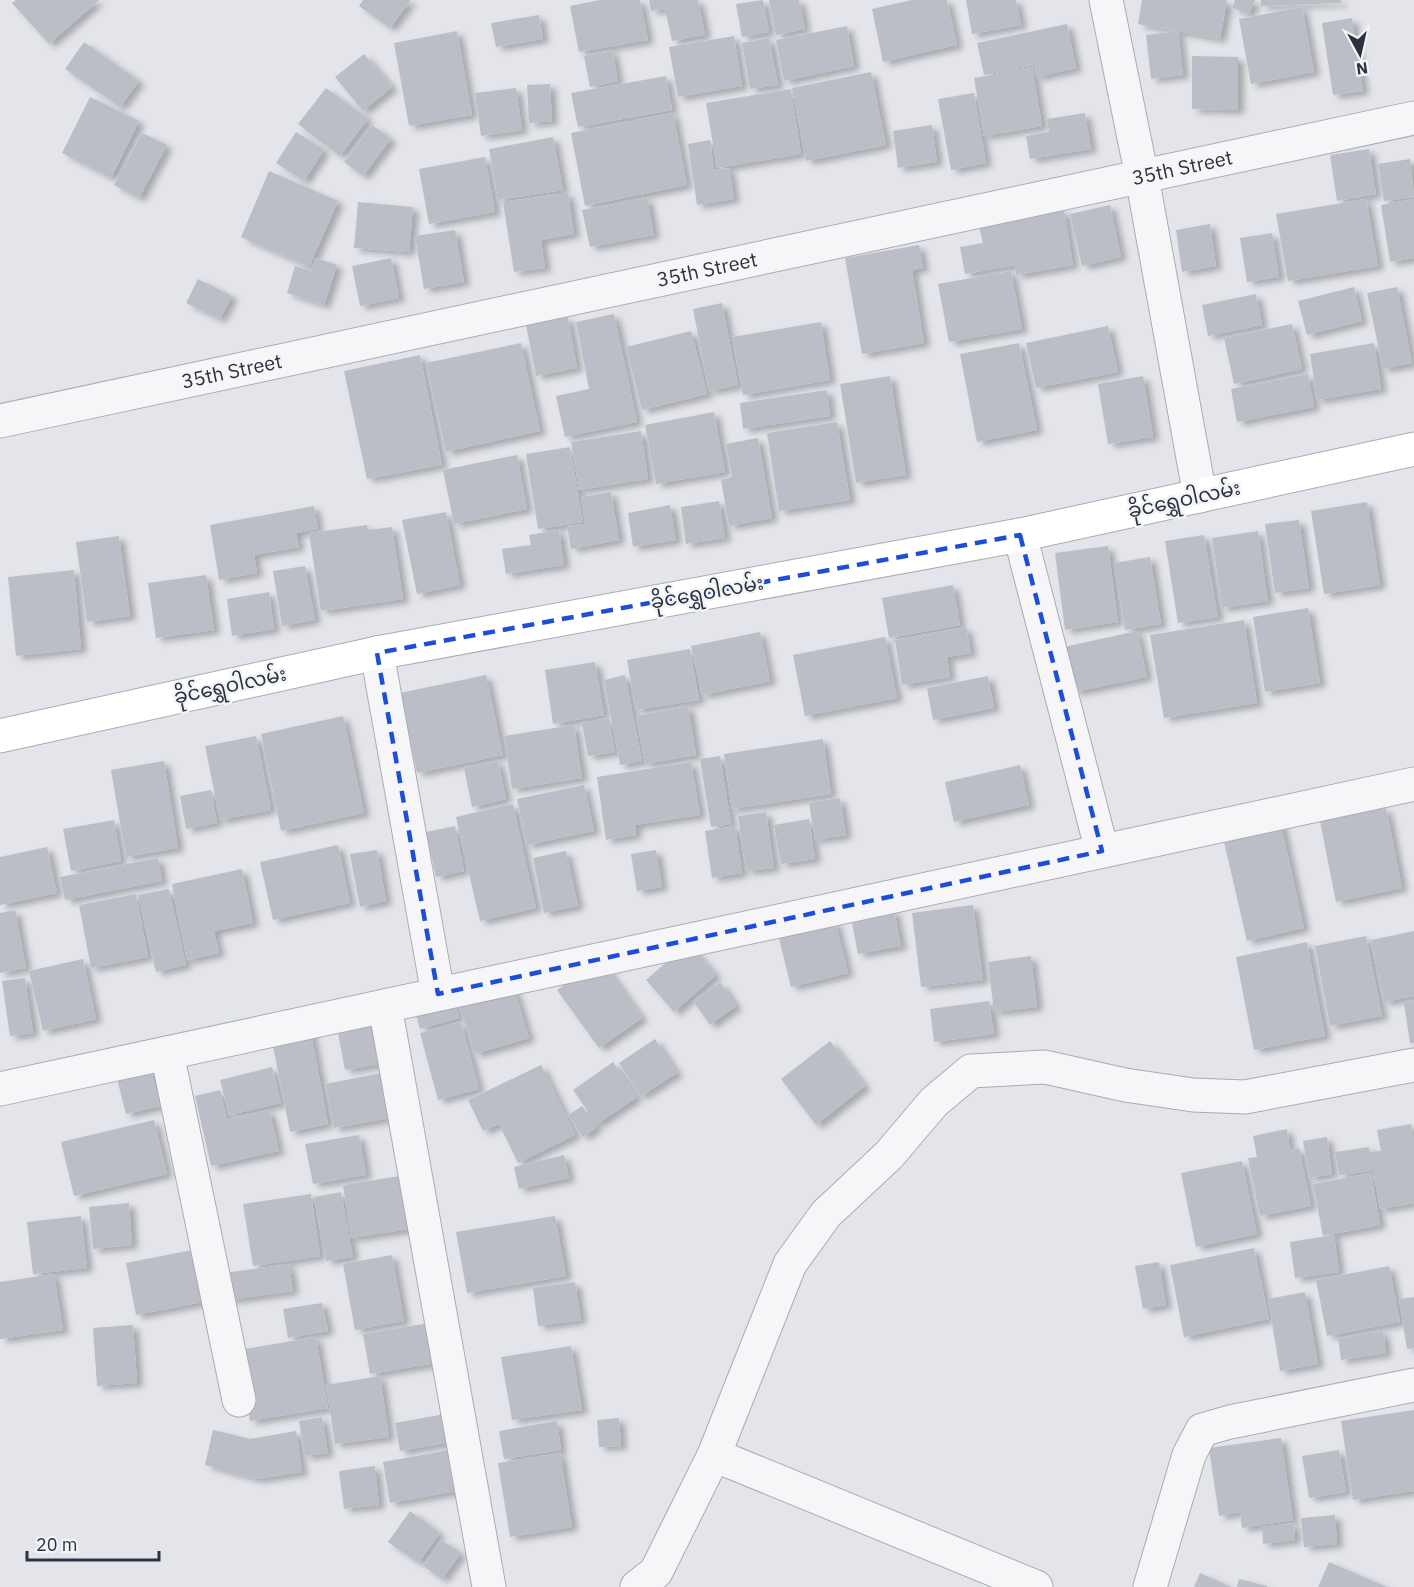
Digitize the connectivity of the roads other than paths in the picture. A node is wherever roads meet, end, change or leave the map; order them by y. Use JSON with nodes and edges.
{"nodes":[{"id":1,"x":1106,"y":0,"type":"edge"},
{"id":2,"x":1414,"y":118,"type":"edge"},
{"id":3,"x":1142,"y":177,"type":"junction"},
{"id":4,"x":0,"y":421,"type":"edge"},
{"id":5,"x":1414,"y":448,"type":"edge"},
{"id":6,"x":1200,"y":496,"type":"junction"},
{"id":7,"x":1020,"y":535,"type":"junction"},
{"id":8,"x":377,"y":653,"type":"junction"},
{"id":9,"x":0,"y":736,"type":"edge"},
{"id":10,"x":1414,"y":784,"type":"edge"},
{"id":11,"x":1102,"y":851,"type":"junction"},
{"id":12,"x":438,"y":994,"type":"junction"},
{"id":13,"x":385,"y":1006,"type":"junction"},
{"id":14,"x":167,"y":1053,"type":"junction"},
{"id":15,"x":1414,"y":1065,"type":"edge"},
{"id":16,"x":0,"y":1089,"type":"edge"},
{"id":17,"x":1414,"y":1385,"type":"edge"},
{"id":18,"x":239,"y":1400,"type":"dead end"},
{"id":19,"x":714,"y":1455,"type":"junction"},
{"id":20,"x":489,"y":1587,"type":"edge"},
{"id":21,"x":637,"y":1587,"type":"edge"},
{"id":22,"x":1036,"y":1587,"type":"edge"},
{"id":23,"x":1150,"y":1587,"type":"edge"}],
"edges":[{"from":1,"to":3,"type":"street"},
{"from":2,"to":3,"type":"street","name":"35th Street"},
{"from":3,"to":4,"type":"street","name":"35th Street"},
{"from":3,"to":6,"type":"street"},
{"from":5,"to":6,"type":"street","name":"ခိုင်ရွှေဝါလမ်း"},
{"from":6,"to":7,"type":"street","name":"ခိုင်ရွှေဝါလမ်း"},
{"from":7,"to":8,"type":"street","name":"ခိုင်ရွှေဝါလမ်း"},
{"from":7,"to":11,"type":"street"},
{"from":8,"to":9,"type":"street","name":"ခိုင်ရွှေဝါလမ်း"},
{"from":8,"to":12,"type":"street"},
{"from":10,"to":11,"type":"street"},
{"from":11,"to":12,"type":"street"},
{"from":12,"to":13,"type":"street"},
{"from":13,"to":14,"type":"street"},
{"from":13,"to":20,"type":"street"},
{"from":14,"to":16,"type":"street"},
{"from":14,"to":18,"type":"street"},
{"from":15,"to":19,"type":"street"},
{"from":17,"to":23,"type":"street"},
{"from":19,"to":21,"type":"street"},
{"from":19,"to":22,"type":"street"}]}
